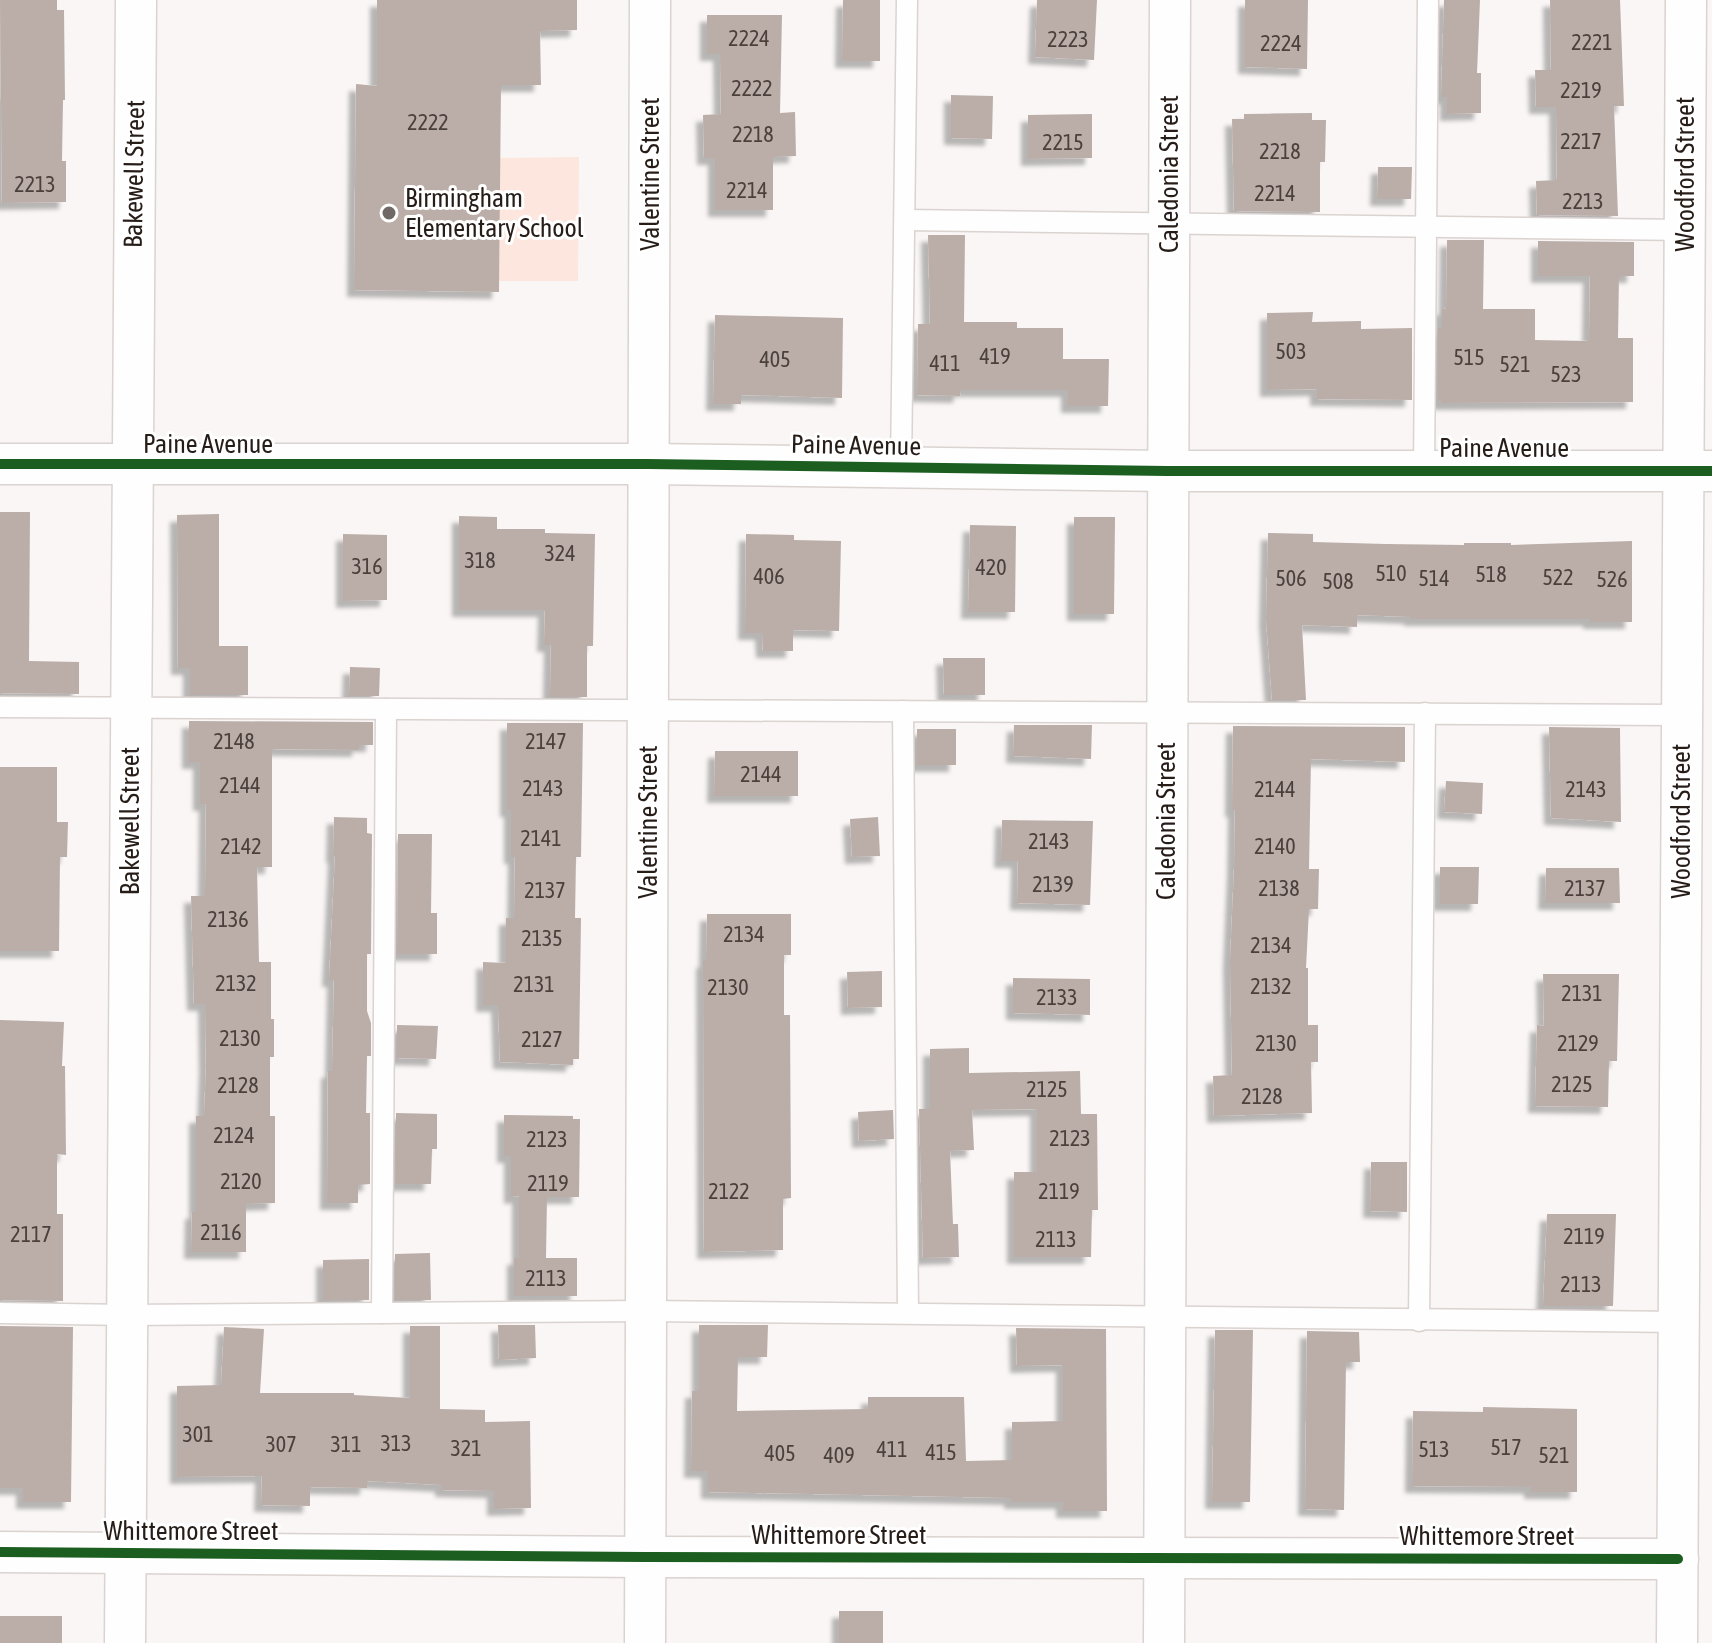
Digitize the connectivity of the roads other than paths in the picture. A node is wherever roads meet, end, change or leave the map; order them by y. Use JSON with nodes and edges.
{"nodes":[{"id":1,"x":136,"y":0,"type":"edge"},
{"id":2,"x":650,"y":0,"type":"edge"},
{"id":3,"x":907,"y":0,"type":"edge"},
{"id":4,"x":1170,"y":0,"type":"edge"},
{"id":5,"x":1428,"y":0,"type":"edge"},
{"id":6,"x":1686,"y":0,"type":"edge"},
{"id":7,"x":905,"y":220,"type":"junction"},
{"id":8,"x":1169,"y":223,"type":"junction"},
{"id":9,"x":1426,"y":227,"type":"junction"},
{"id":10,"x":1685,"y":230,"type":"junction"},
{"id":11,"x":0,"y":464,"type":"edge"},
{"id":12,"x":648,"y":464,"type":"junction"},
{"id":13,"x":132,"y":466,"type":"junction"},
{"id":14,"x":901,"y":467,"type":"junction"},
{"id":15,"x":1424,"y":470,"type":"junction"},
{"id":16,"x":1698,"y":470,"type":"edge"},
{"id":17,"x":1167,"y":471,"type":"junction"},
{"id":18,"x":0,"y":707,"type":"edge"},
{"id":19,"x":130,"y":708,"type":"junction"},
{"id":20,"x":386,"y":709,"type":"junction"},
{"id":21,"x":648,"y":710,"type":"junction"},
{"id":22,"x":903,"y":711,"type":"junction"},
{"id":23,"x":1167,"y":712,"type":"junction"},
{"id":24,"x":1425,"y":713,"type":"junction"},
{"id":25,"x":1682,"y":715,"type":"junction"},
{"id":26,"x":646,"y":1311,"type":"junction"},
{"id":27,"x":0,"y":1313,"type":"edge"},
{"id":28,"x":382,"y":1313,"type":"junction"},
{"id":29,"x":908,"y":1313,"type":"junction"},
{"id":30,"x":127,"y":1315,"type":"junction"},
{"id":31,"x":1165,"y":1317,"type":"junction"},
{"id":32,"x":1419,"y":1321,"type":"junction"},
{"id":33,"x":1679,"y":1322,"type":"junction"},
{"id":34,"x":0,"y":1552,"type":"edge"},
{"id":35,"x":125,"y":1552,"type":"junction"},
{"id":36,"x":645,"y":1557,"type":"junction"},
{"id":37,"x":1165,"y":1557,"type":"junction"},
{"id":38,"x":1678,"y":1559,"type":"junction"},
{"id":39,"x":125,"y":1643,"type":"edge"},
{"id":40,"x":645,"y":1643,"type":"edge"},
{"id":41,"x":1164,"y":1643,"type":"edge"},
{"id":42,"x":1677,"y":1643,"type":"edge"}],
"edges":[{"from":1,"to":13,"type":"street","name":"Bakewell Street"},
{"from":2,"to":12,"type":"street","name":"Valentine Street"},
{"from":3,"to":7,"type":"lane"},
{"from":4,"to":8,"type":"street","name":"Caledonia Street"},
{"from":5,"to":9,"type":"lane"},
{"from":6,"to":10,"type":"street","name":"Woodford Street"},
{"from":7,"to":8,"type":"lane"},
{"from":7,"to":14,"type":"lane"},
{"from":8,"to":9,"type":"lane"},
{"from":8,"to":17,"type":"street","name":"Caledonia Street"},
{"from":9,"to":10,"type":"lane"},
{"from":9,"to":15,"type":"lane"},
{"from":10,"to":16,"type":"street","name":"Woodford Street"},
{"from":11,"to":13,"type":"street","name":"Paine Avenue"},
{"from":12,"to":13,"type":"street","name":"Paine Avenue"},
{"from":12,"to":14,"type":"street","name":"Paine Avenue"},
{"from":12,"to":21,"type":"street","name":"Valentine Street"},
{"from":13,"to":19,"type":"street","name":"Bakewell Street"},
{"from":14,"to":17,"type":"street","name":"Paine Avenue"},
{"from":15,"to":16,"type":"street","name":"Paine Avenue"},
{"from":15,"to":17,"type":"street","name":"Paine Avenue"},
{"from":16,"to":25,"type":"street","name":"Woodford Street"},
{"from":17,"to":23,"type":"street","name":"Caledonia Street"},
{"from":18,"to":19,"type":"lane"},
{"from":19,"to":20,"type":"lane"},
{"from":19,"to":30,"type":"street","name":"Bakewell Street"},
{"from":20,"to":21,"type":"lane"},
{"from":20,"to":28,"type":"lane"},
{"from":21,"to":22,"type":"lane"},
{"from":21,"to":26,"type":"street","name":"Valentine Street"},
{"from":22,"to":23,"type":"lane"},
{"from":22,"to":29,"type":"lane"},
{"from":23,"to":24,"type":"lane"},
{"from":23,"to":31,"type":"street","name":"Caledonia Street"},
{"from":24,"to":25,"type":"lane"},
{"from":24,"to":32,"type":"lane"},
{"from":25,"to":33,"type":"street","name":"Woodford Street"},
{"from":26,"to":28,"type":"lane"},
{"from":26,"to":29,"type":"lane"},
{"from":26,"to":36,"type":"street","name":"Valentine Street"},
{"from":27,"to":30,"type":"lane"},
{"from":28,"to":30,"type":"lane"},
{"from":29,"to":31,"type":"lane"},
{"from":30,"to":35,"type":"street","name":"Bakewell Street"},
{"from":31,"to":32,"type":"lane"},
{"from":31,"to":37,"type":"street","name":"Caledonia Street"},
{"from":32,"to":33,"type":"lane"},
{"from":33,"to":38,"type":"street","name":"Woodford Street"},
{"from":34,"to":35,"type":"street","name":"Whittemore Street"},
{"from":35,"to":36,"type":"street","name":"Whittemore Street"},
{"from":35,"to":39,"type":"street","name":"Bakewell Street"},
{"from":36,"to":37,"type":"street","name":"Whittemore Street"},
{"from":36,"to":40,"type":"street","name":"Valentine Street"},
{"from":37,"to":38,"type":"street","name":"Whittemore Street"},
{"from":37,"to":41,"type":"street","name":"Caledonia Street"},
{"from":38,"to":42,"type":"street","name":"Woodford Street"}]}
